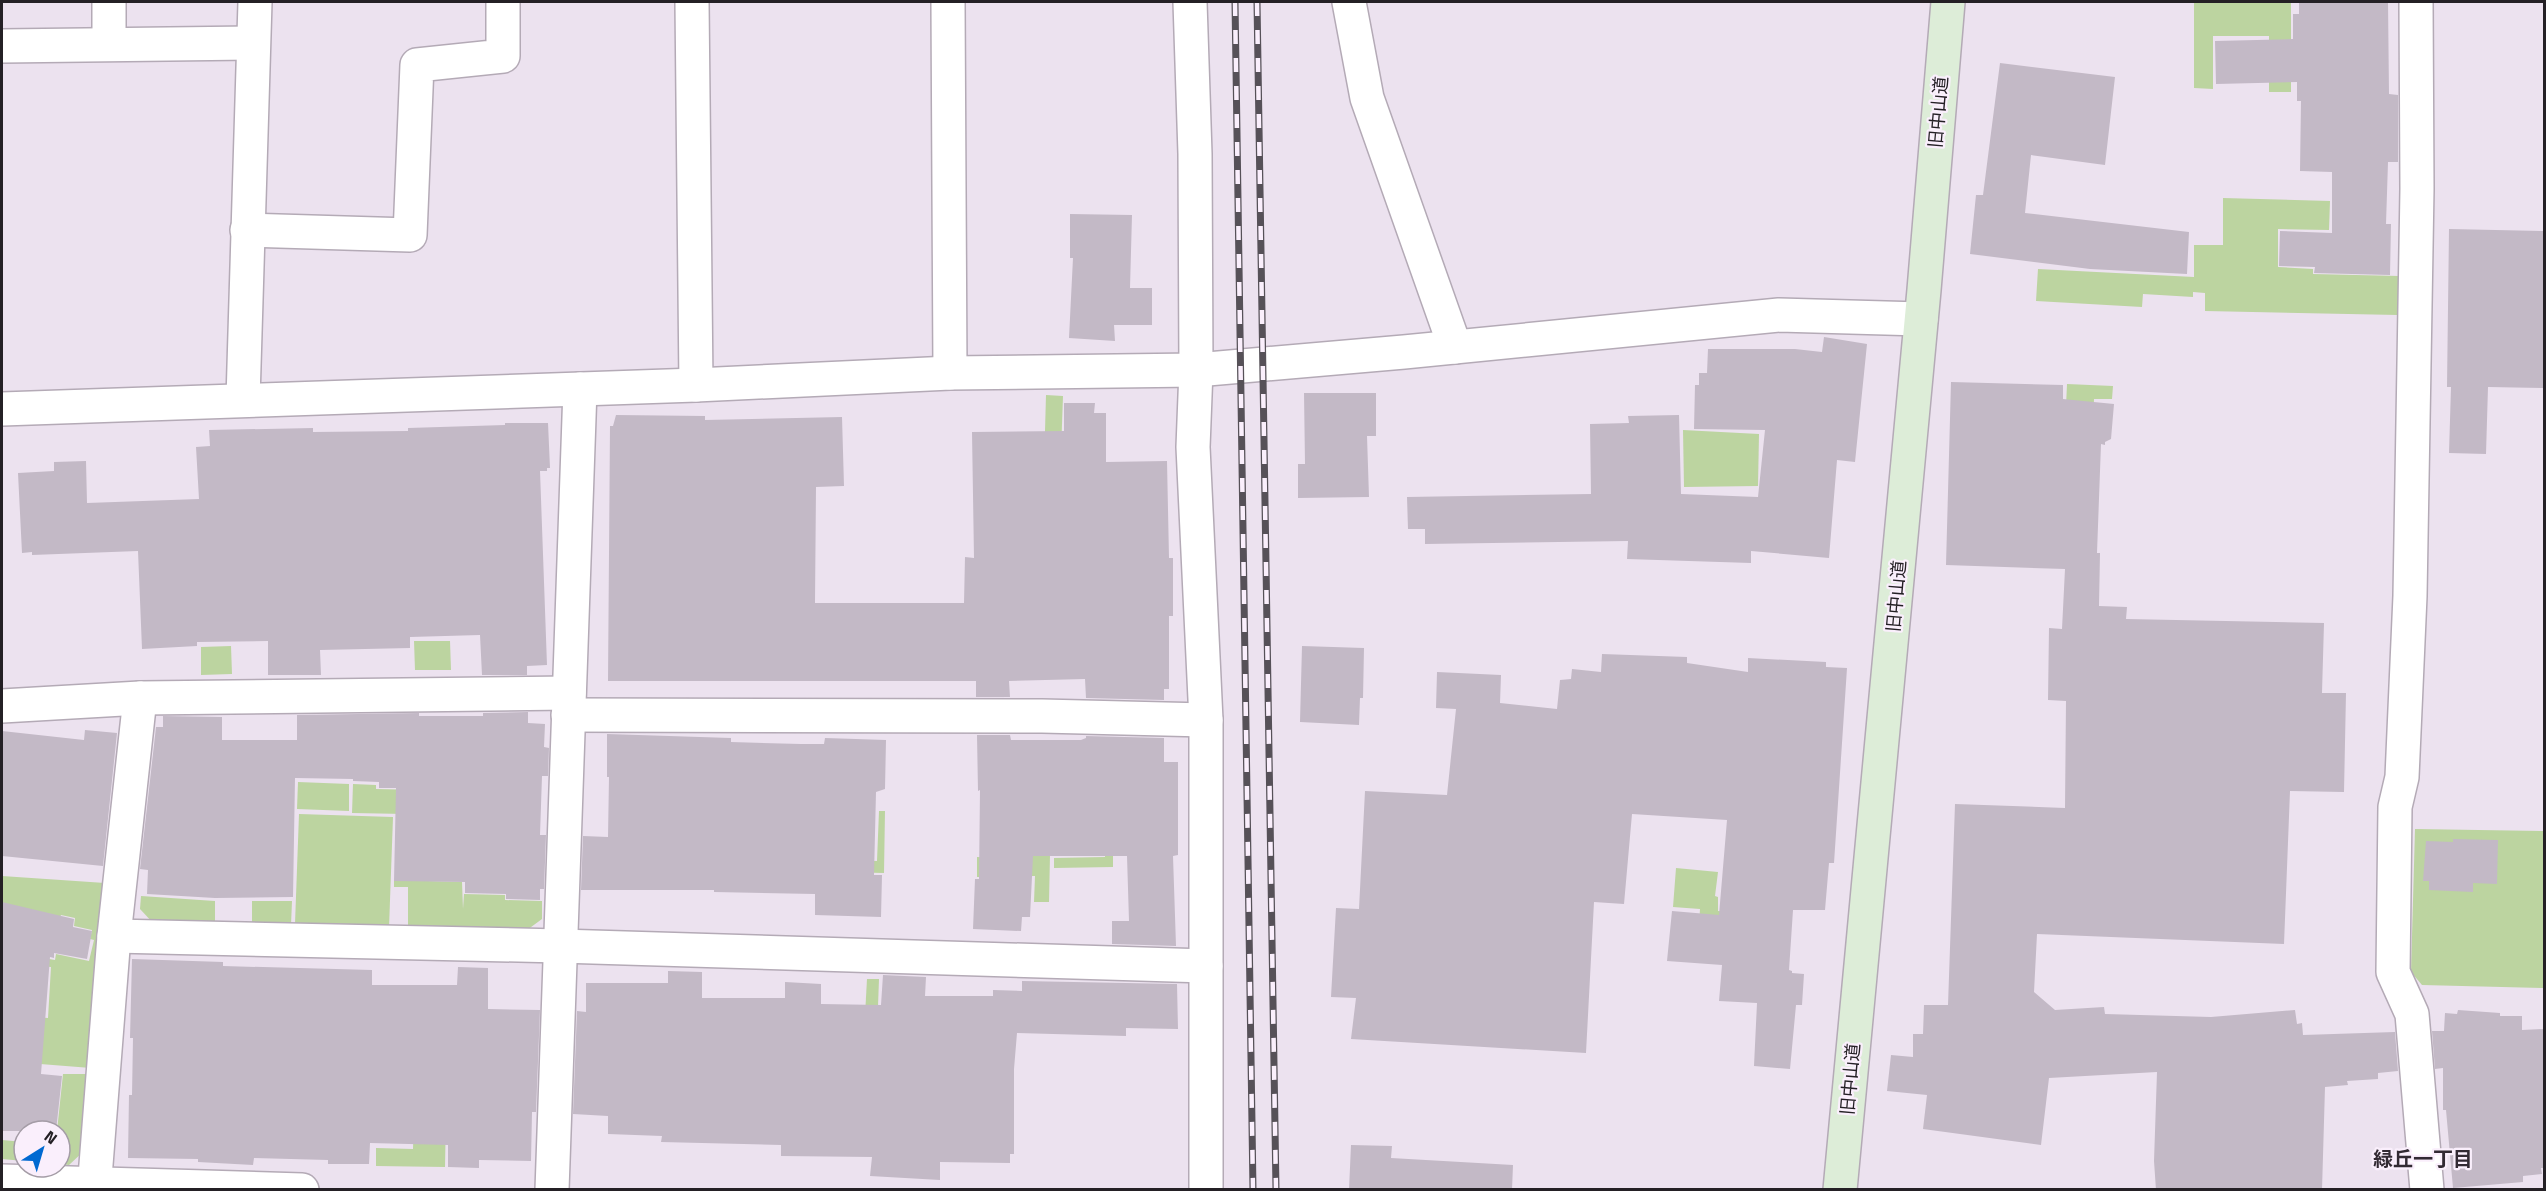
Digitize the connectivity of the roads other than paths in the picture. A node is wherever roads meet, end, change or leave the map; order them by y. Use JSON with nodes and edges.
{"nodes":[{"id":1,"x":109,"y":2,"type":"edge"},
{"id":2,"x":255,"y":2,"type":"edge"},
{"id":3,"x":263,"y":2,"type":"edge"},
{"id":4,"x":503,"y":2,"type":"edge"},
{"id":5,"x":692,"y":2,"type":"edge"},
{"id":6,"x":948,"y":2,"type":"edge"},
{"id":7,"x":1190,"y":2,"type":"edge"},
{"id":8,"x":1349,"y":2,"type":"edge"},
{"id":9,"x":1948,"y":2,"type":"edge"},
{"id":10,"x":2416,"y":2,"type":"edge"},
{"id":11,"x":252,"y":43,"type":"junction"},
{"id":12,"x":110,"y":45,"type":"junction"},
{"id":13,"x":2,"y":46,"type":"edge"},
{"id":14,"x":247,"y":230,"type":"junction"},
{"id":15,"x":1921,"y":319,"type":"junction"},
{"id":16,"x":1455,"y":347,"type":"junction"},
{"id":17,"x":1196,"y":370,"type":"junction"},
{"id":18,"x":950,"y":373,"type":"junction"},
{"id":19,"x":696,"y":385,"type":"junction"},
{"id":20,"x":580,"y":389,"type":"junction"},
{"id":21,"x":243,"y":399,"type":"junction"},
{"id":22,"x":2,"y":409,"type":"edge"},
{"id":23,"x":140,"y":698,"type":"junction"},
{"id":24,"x":569,"y":704,"type":"junction"},
{"id":25,"x":2,"y":706,"type":"edge"},
{"id":26,"x":1206,"y":720,"type":"junction"},
{"id":27,"x":114,"y":936,"type":"junction"},
{"id":28,"x":560,"y":946,"type":"junction"},
{"id":29,"x":1206,"y":966,"type":"junction"},
{"id":30,"x":2,"y":1181,"type":"edge"},
{"id":31,"x":94,"y":1187,"type":"edge"},
{"id":32,"x":302,"y":1190,"type":"edge"},
{"id":33,"x":552,"y":1190,"type":"edge"},
{"id":34,"x":1206,"y":1190,"type":"edge"},
{"id":35,"x":1840,"y":1190,"type":"edge"},
{"id":36,"x":2427,"y":1190,"type":"edge"}],
"edges":[{"from":1,"to":12,"type":"street"},
{"from":2,"to":11,"type":"street"},
{"from":3,"to":11,"type":"street"},
{"from":4,"to":14,"type":"street"},
{"from":5,"to":19,"type":"street"},
{"from":6,"to":18,"type":"street"},
{"from":7,"to":17,"type":"street"},
{"from":8,"to":16,"type":"street"},
{"from":9,"to":15,"type":"main road","name":"旧中山道"},
{"from":10,"to":36,"type":"street"},
{"from":11,"to":12,"type":"street"},
{"from":11,"to":14,"type":"street"},
{"from":12,"to":13,"type":"street"},
{"from":14,"to":21,"type":"street"},
{"from":15,"to":16,"type":"street"},
{"from":15,"to":35,"type":"main road","name":"旧中山道"},
{"from":16,"to":17,"type":"street"},
{"from":17,"to":18,"type":"street"},
{"from":17,"to":26,"type":"street"},
{"from":18,"to":19,"type":"street"},
{"from":19,"to":20,"type":"street"},
{"from":20,"to":21,"type":"street"},
{"from":20,"to":24,"type":"street"},
{"from":21,"to":22,"type":"street"},
{"from":23,"to":24,"type":"street"},
{"from":23,"to":25,"type":"street"},
{"from":23,"to":27,"type":"street"},
{"from":24,"to":26,"type":"street"},
{"from":24,"to":28,"type":"street"},
{"from":26,"to":29,"type":"street"},
{"from":27,"to":28,"type":"street"},
{"from":27,"to":31,"type":"street"},
{"from":28,"to":29,"type":"street"},
{"from":28,"to":33,"type":"street"},
{"from":29,"to":34,"type":"street"},
{"from":30,"to":31,"type":"street"},
{"from":31,"to":32,"type":"street"}]}
